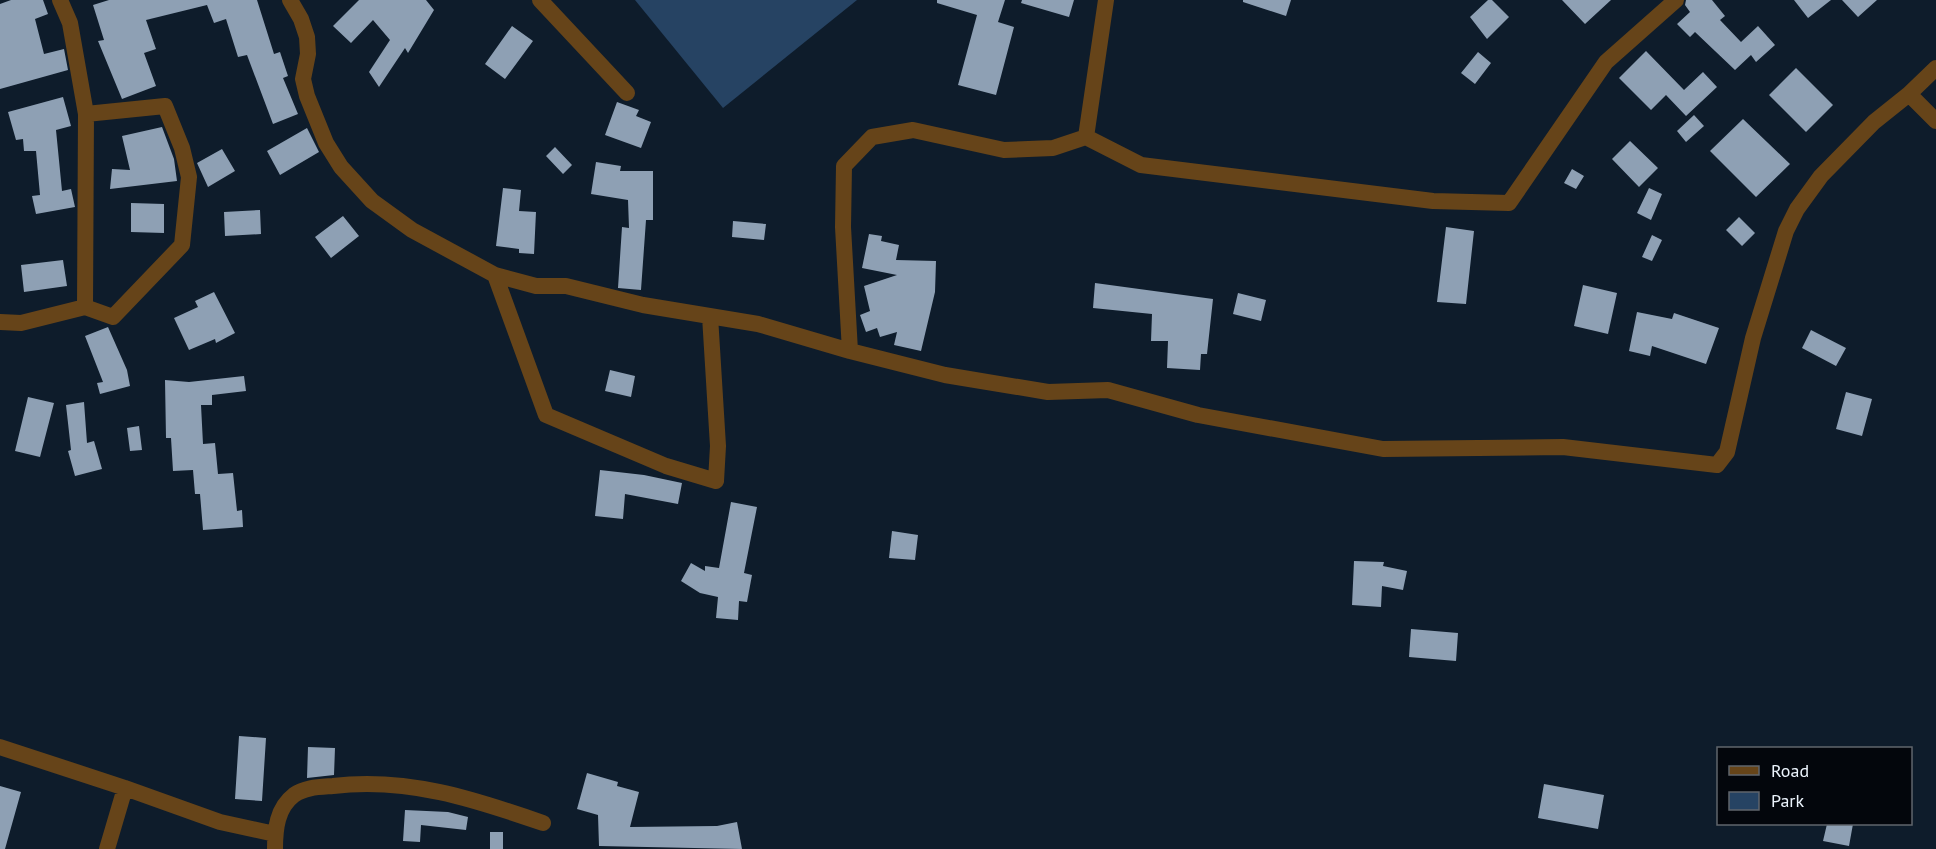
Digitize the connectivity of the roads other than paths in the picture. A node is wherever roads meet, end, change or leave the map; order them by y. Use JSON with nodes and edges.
{"nodes":[{"id":1,"x":60,"y":0,"type":"edge"},
{"id":2,"x":290,"y":0,"type":"edge"},
{"id":3,"x":540,"y":0,"type":"edge"},
{"id":4,"x":1106,"y":0,"type":"edge"},
{"id":5,"x":1676,"y":0,"type":"edge"},
{"id":6,"x":1936,"y":68,"type":"edge"},
{"id":7,"x":627,"y":93,"type":"dead end"},
{"id":8,"x":1909,"y":94,"type":"junction"},
{"id":9,"x":86,"y":114,"type":"junction"},
{"id":10,"x":1936,"y":121,"type":"edge"},
{"id":11,"x":1086,"y":137,"type":"junction"},
{"id":12,"x":495,"y":275,"type":"junction"},
{"id":13,"x":86,"y":307,"type":"junction"},
{"id":14,"x":710,"y":316,"type":"junction"},
{"id":15,"x":0,"y":322,"type":"edge"},
{"id":16,"x":849,"y":351,"type":"junction"},
{"id":17,"x":0,"y":747,"type":"edge"},
{"id":18,"x":125,"y":788,"type":"junction"},
{"id":19,"x":543,"y":823,"type":"dead end"},
{"id":20,"x":275,"y":841,"type":"edge"},
{"id":21,"x":107,"y":849,"type":"edge"}],
"edges":[{"from":1,"to":9,"type":"street"},
{"from":2,"to":12,"type":"street"},
{"from":3,"to":7,"type":"street"},
{"from":4,"to":11,"type":"street"},
{"from":5,"to":11,"type":"street"},
{"from":6,"to":8,"type":"street"},
{"from":8,"to":10,"type":"street"},
{"from":8,"to":16,"type":"street"},
{"from":9,"to":13,"type":"street"},
{"from":9,"to":13,"type":"street"},
{"from":11,"to":16,"type":"street"},
{"from":12,"to":14,"type":"street"},
{"from":12,"to":14,"type":"street"},
{"from":13,"to":15,"type":"street"},
{"from":14,"to":16,"type":"street"},
{"from":17,"to":18,"type":"street"},
{"from":18,"to":20,"type":"street"},
{"from":18,"to":21,"type":"street"},
{"from":19,"to":20,"type":"street"}]}
